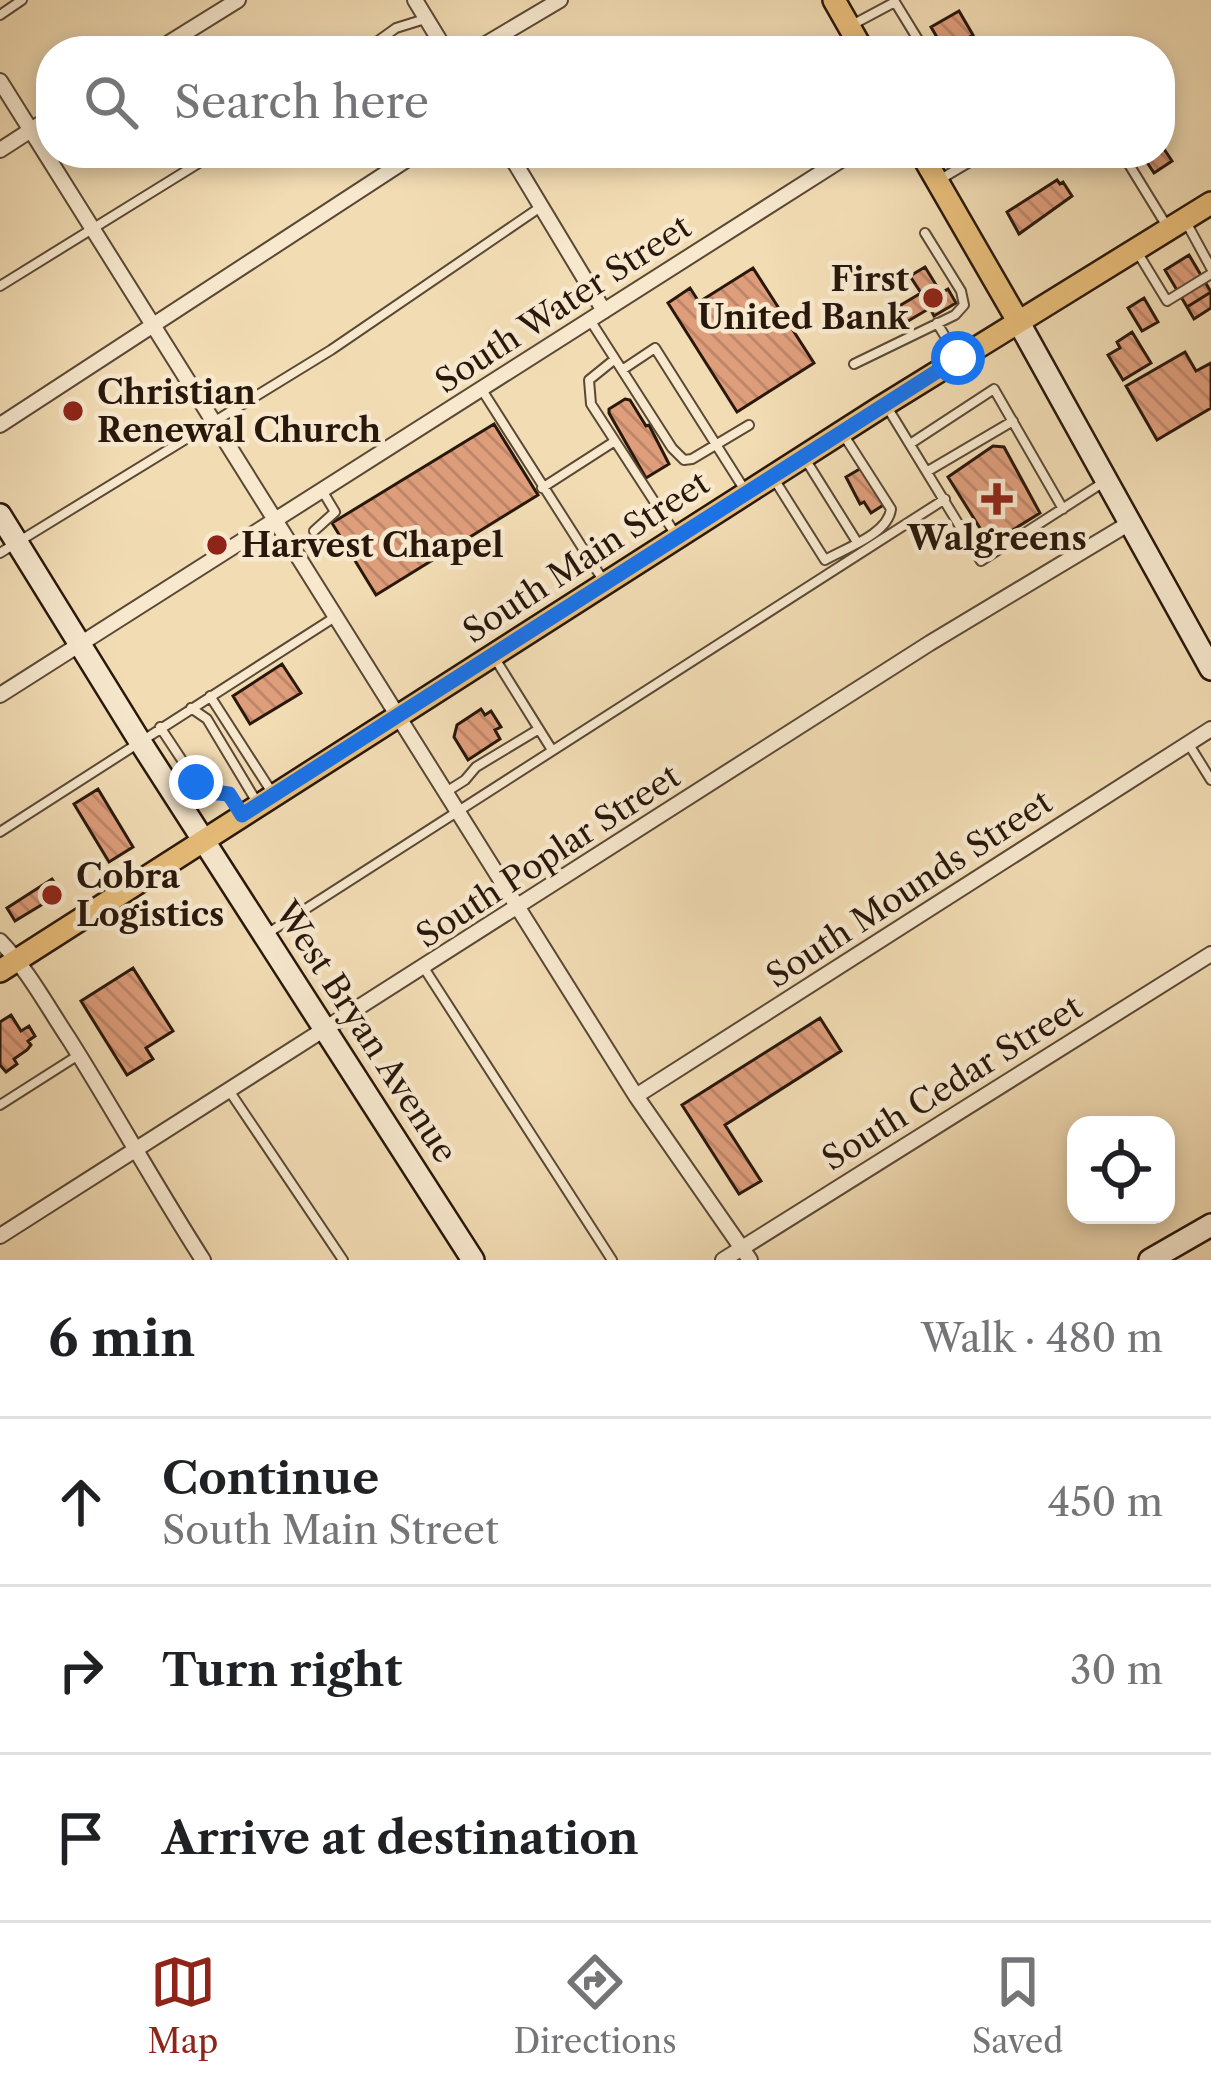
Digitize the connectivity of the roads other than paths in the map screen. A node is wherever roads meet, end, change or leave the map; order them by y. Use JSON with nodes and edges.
{"nodes":[{"id":1,"x":22,"y":0,"type":"edge"},
{"id":2,"x":238,"y":0,"type":"edge"},
{"id":3,"x":415,"y":0,"type":"edge"},
{"id":4,"x":560,"y":0,"type":"edge"},
{"id":5,"x":834,"y":0,"type":"edge"},
{"id":6,"x":0,"y":15,"type":"edge"},
{"id":7,"x":426,"y":18,"type":"junction"},
{"id":8,"x":849,"y":27,"type":"junction"},
{"id":9,"x":180,"y":36,"type":"edge"},
{"id":10,"x":384,"y":36,"type":"edge"},
{"id":11,"x":437,"y":36,"type":"edge"},
{"id":12,"x":499,"y":36,"type":"edge"},
{"id":13,"x":854,"y":36,"type":"edge"},
{"id":14,"x":916,"y":36,"type":"edge"},
{"id":15,"x":0,"y":81,"type":"edge"},
{"id":16,"x":36,"y":126,"type":"edge"},
{"id":17,"x":31,"y":129,"type":"junction"},
{"id":18,"x":36,"y":137,"type":"edge"},
{"id":19,"x":0,"y":149,"type":"edge"},
{"id":20,"x":55,"y":168,"type":"edge"},
{"id":21,"x":191,"y":168,"type":"edge"},
{"id":22,"x":394,"y":168,"type":"edge"},
{"id":23,"x":518,"y":168,"type":"edge"},
{"id":24,"x":828,"y":168,"type":"edge"},
{"id":25,"x":930,"y":168,"type":"edge"},
{"id":26,"x":960,"y":168,"type":"edge"},
{"id":27,"x":1133,"y":168,"type":"edge"},
{"id":28,"x":938,"y":181,"type":"junction"},
{"id":29,"x":1210,"y":205,"type":"edge"},
{"id":30,"x":542,"y":206,"type":"junction"},
{"id":31,"x":1176,"y":224,"type":"junction"},
{"id":32,"x":93,"y":229,"type":"junction"},
{"id":33,"x":925,"y":232,"type":"dead end"},
{"id":34,"x":1136,"y":249,"type":"junction"},
{"id":35,"x":1211,"y":271,"type":"edge"},
{"id":36,"x":0,"y":286,"type":"edge"},
{"id":37,"x":597,"y":315,"type":"junction"},
{"id":38,"x":1018,"y":321,"type":"junction"},
{"id":39,"x":153,"y":323,"type":"junction"},
{"id":40,"x":937,"y":323,"type":"junction"},
{"id":41,"x":958,"y":358,"type":"junction"},
{"id":42,"x":615,"y":359,"type":"junction"},
{"id":43,"x":854,"y":364,"type":"dead end"},
{"id":44,"x":622,"y":370,"type":"junction"},
{"id":45,"x":481,"y":389,"type":"junction"},
{"id":46,"x":885,"y":405,"type":"junction"},
{"id":47,"x":1012,"y":421,"type":"junction"},
{"id":48,"x":0,"y":424,"type":"edge"},
{"id":49,"x":212,"y":424,"type":"junction"},
{"id":50,"x":749,"y":425,"type":"dead end"},
{"id":51,"x":842,"y":433,"type":"junction"},
{"id":52,"x":615,"y":441,"type":"junction"},
{"id":53,"x":910,"y":444,"type":"junction"},
{"id":54,"x":716,"y":446,"type":"junction"},
{"id":55,"x":804,"y":457,"type":"junction"},
{"id":56,"x":928,"y":471,"type":"junction"},
{"id":57,"x":773,"y":477,"type":"junction"},
{"id":58,"x":1108,"y":485,"type":"junction"},
{"id":59,"x":542,"y":488,"type":"junction"},
{"id":60,"x":322,"y":491,"type":"junction"},
{"id":61,"x":747,"y":494,"type":"junction"},
{"id":62,"x":945,"y":499,"type":"junction"},
{"id":63,"x":1064,"y":510,"type":"junction"},
{"id":64,"x":0,"y":515,"type":"edge"},
{"id":65,"x":274,"y":521,"type":"junction"},
{"id":66,"x":1128,"y":524,"type":"junction"},
{"id":67,"x":314,"y":531,"type":"dead end"},
{"id":68,"x":678,"y":538,"type":"junction"},
{"id":69,"x":857,"y":542,"type":"junction"},
{"id":70,"x":9,"y":547,"type":"edge"},
{"id":71,"x":606,"y":584,"type":"junction"},
{"id":72,"x":335,"y":617,"type":"junction"},
{"id":73,"x":79,"y":645,"type":"junction"},
{"id":74,"x":493,"y":656,"type":"junction"},
{"id":75,"x":1211,"y":669,"type":"edge"},
{"id":76,"x":0,"y":695,"type":"edge"},
{"id":77,"x":210,"y":696,"type":"junction"},
{"id":78,"x":190,"y":708,"type":"junction"},
{"id":79,"x":396,"y":717,"type":"junction"},
{"id":80,"x":160,"y":727,"type":"junction"},
{"id":81,"x":538,"y":729,"type":"junction"},
{"id":82,"x":1211,"y":729,"type":"edge"},
{"id":83,"x":139,"y":740,"type":"junction"},
{"id":84,"x":1188,"y":743,"type":"junction"},
{"id":85,"x":552,"y":750,"type":"junction"},
{"id":86,"x":178,"y":754,"type":"junction"},
{"id":87,"x":157,"y":767,"type":"junction"},
{"id":88,"x":194,"y":779,"type":"junction"},
{"id":89,"x":1211,"y":780,"type":"edge"},
{"id":90,"x":173,"y":792,"type":"junction"},
{"id":91,"x":444,"y":793,"type":"junction"},
{"id":92,"x":258,"y":805,"type":"junction"},
{"id":93,"x":455,"y":811,"type":"junction"},
{"id":94,"x":0,"y":832,"type":"edge"},
{"id":95,"x":204,"y":840,"type":"junction"},
{"id":96,"x":517,"y":907,"type":"junction"},
{"id":97,"x":265,"y":935,"type":"junction"},
{"id":98,"x":0,"y":941,"type":"edge"},
{"id":99,"x":1211,"y":954,"type":"edge"},
{"id":100,"x":9,"y":966,"type":"edge"},
{"id":101,"x":424,"y":968,"type":"junction"},
{"id":102,"x":325,"y":1029,"type":"junction"},
{"id":103,"x":79,"y":1055,"type":"junction"},
{"id":104,"x":230,"y":1090,"type":"junction"},
{"id":105,"x":636,"y":1096,"type":"junction"},
{"id":106,"x":0,"y":1106,"type":"edge"},
{"id":107,"x":136,"y":1150,"type":"junction"},
{"id":108,"x":1211,"y":1225,"type":"edge"},
{"id":109,"x":0,"y":1236,"type":"edge"},
{"id":110,"x":746,"y":1254,"type":"edge"},
{"id":111,"x":203,"y":1260,"type":"edge"},
{"id":112,"x":343,"y":1260,"type":"edge"},
{"id":113,"x":473,"y":1260,"type":"edge"},
{"id":114,"x":612,"y":1260,"type":"edge"},
{"id":115,"x":723,"y":1260,"type":"edge"},
{"id":116,"x":1150,"y":1260,"type":"edge"}],
"edges":[{"from":1,"to":6,"type":"lane"},
{"from":2,"to":9,"type":"street"},
{"from":3,"to":7,"type":"street"},
{"from":4,"to":12,"type":"street"},
{"from":5,"to":8,"type":"main road"},
{"from":7,"to":10,"type":"lane"},
{"from":7,"to":11,"type":"street"},
{"from":8,"to":13,"type":"main road"},
{"from":8,"to":14,"type":"lane"},
{"from":15,"to":17,"type":"street"},
{"from":16,"to":17,"type":"street"},
{"from":17,"to":18,"type":"street"},
{"from":17,"to":19,"type":"street"},
{"from":20,"to":32,"type":"street"},
{"from":21,"to":32,"type":"lane"},
{"from":22,"to":39,"type":"street"},
{"from":23,"to":30,"type":"street"},
{"from":24,"to":37,"type":"street","name":"South Water Street"},
{"from":25,"to":28,"type":"main road"},
{"from":26,"to":28,"type":"lane"},
{"from":27,"to":31,"type":"lane"},
{"from":28,"to":38,"type":"main road"},
{"from":29,"to":31,"type":"main road","name":"South Main Street"},
{"from":30,"to":37,"type":"street"},
{"from":30,"to":49,"type":"lane"},
{"from":31,"to":34,"type":"main road","name":"South Main Street"},
{"from":31,"to":35,"type":"lane"},
{"from":32,"to":36,"type":"lane"},
{"from":32,"to":39,"type":"street"},
{"from":33,"to":40,"type":"lane"},
{"from":34,"to":35,"type":"lane"},
{"from":34,"to":38,"type":"main road","name":"South Main Street"},
{"from":37,"to":42,"type":"lane"},
{"from":37,"to":45,"type":"street","name":"South Water Street"},
{"from":38,"to":41,"type":"main road","name":"South Main Street"},
{"from":38,"to":58,"type":"street"},
{"from":39,"to":48,"type":"street"},
{"from":39,"to":49,"type":"street"},
{"from":40,"to":41,"type":"lane"},
{"from":40,"to":43,"type":"lane"},
{"from":41,"to":46,"type":"main road","name":"South Main Street"},
{"from":42,"to":44,"type":"lane"},
{"from":42,"to":52,"type":"lane"},
{"from":44,"to":54,"type":"lane"},
{"from":44,"to":54,"type":"lane"},
{"from":45,"to":59,"type":"lane"},
{"from":45,"to":60,"type":"street","name":"South Water Street"},
{"from":46,"to":51,"type":"main road","name":"South Main Street"},
{"from":46,"to":53,"type":"lane"},
{"from":47,"to":53,"type":"lane"},
{"from":47,"to":56,"type":"lane"},
{"from":47,"to":63,"type":"lane"},
{"from":49,"to":65,"type":"street"},
{"from":49,"to":70,"type":"lane"},
{"from":50,"to":54,"type":"lane"},
{"from":51,"to":55,"type":"main road","name":"South Main Street"},
{"from":51,"to":69,"type":"lane"},
{"from":52,"to":59,"type":"lane"},
{"from":52,"to":68,"type":"lane"},
{"from":53,"to":56,"type":"lane"},
{"from":54,"to":61,"type":"lane"},
{"from":55,"to":57,"type":"main road","name":"South Main Street"},
{"from":55,"to":69,"type":"lane"},
{"from":56,"to":62,"type":"lane"},
{"from":57,"to":61,"type":"main road","name":"South Main Street"},
{"from":57,"to":69,"type":"lane"},
{"from":58,"to":63,"type":"lane"},
{"from":58,"to":66,"type":"street"},
{"from":59,"to":71,"type":"lane"},
{"from":60,"to":65,"type":"street","name":"South Water Street"},
{"from":60,"to":67,"type":"lane"},
{"from":61,"to":68,"type":"main road","name":"South Main Street"},
{"from":62,"to":63,"type":"lane"},
{"from":62,"to":85,"type":"lane"},
{"from":64,"to":70,"type":"street","name":"West Bryan Avenue"},
{"from":65,"to":72,"type":"street"},
{"from":65,"to":73,"type":"street","name":"South Water Street"},
{"from":66,"to":75,"type":"street"},
{"from":66,"to":96,"type":"street","name":"South Poplar Street"},
{"from":68,"to":71,"type":"main road","name":"South Main Street"},
{"from":70,"to":73,"type":"street","name":"West Bryan Avenue"},
{"from":71,"to":74,"type":"main road","name":"South Main Street"},
{"from":72,"to":77,"type":"lane"},
{"from":72,"to":79,"type":"street"},
{"from":73,"to":76,"type":"street","name":"South Water Street"},
{"from":73,"to":83,"type":"street","name":"West Bryan Avenue"},
{"from":74,"to":79,"type":"main road","name":"South Main Street"},
{"from":74,"to":81,"type":"lane"},
{"from":77,"to":78,"type":"lane"},
{"from":77,"to":92,"type":"lane"},
{"from":78,"to":80,"type":"lane"},
{"from":78,"to":92,"type":"lane"},
{"from":79,"to":91,"type":"street"},
{"from":79,"to":92,"type":"main road","name":"South Main Street"},
{"from":80,"to":83,"type":"lane"},
{"from":80,"to":86,"type":"lane"},
{"from":81,"to":85,"type":"lane"},
{"from":81,"to":91,"type":"lane"},
{"from":82,"to":84,"type":"street","name":"South Mounds Street"},
{"from":83,"to":87,"type":"street","name":"West Bryan Avenue"},
{"from":83,"to":94,"type":"lane"},
{"from":84,"to":89,"type":"lane"},
{"from":84,"to":105,"type":"street","name":"South Mounds Street"},
{"from":85,"to":93,"type":"lane"},
{"from":86,"to":87,"type":"lane"},
{"from":86,"to":88,"type":"lane"},
{"from":87,"to":90,"type":"street","name":"West Bryan Avenue"},
{"from":88,"to":90,"type":"lane"},
{"from":88,"to":92,"type":"lane"},
{"from":90,"to":95,"type":"street","name":"West Bryan Avenue"},
{"from":91,"to":93,"type":"street"},
{"from":92,"to":95,"type":"main road","name":"South Main Street"},
{"from":93,"to":96,"type":"street"},
{"from":93,"to":97,"type":"lane"},
{"from":95,"to":97,"type":"street","name":"West Bryan Avenue"},
{"from":95,"to":100,"type":"main road","name":"South Main Street"},
{"from":96,"to":101,"type":"street","name":"South Poplar Street"},
{"from":96,"to":105,"type":"street"},
{"from":97,"to":102,"type":"street","name":"West Bryan Avenue"},
{"from":98,"to":100,"type":"street"},
{"from":99,"to":110,"type":"street","name":"South Cedar Street"},
{"from":100,"to":103,"type":"street"},
{"from":101,"to":102,"type":"street","name":"South Poplar Street"},
{"from":101,"to":114,"type":"lane"},
{"from":102,"to":104,"type":"street","name":"South Poplar Street"},
{"from":102,"to":113,"type":"street","name":"West Bryan Avenue"},
{"from":103,"to":106,"type":"lane"},
{"from":103,"to":107,"type":"street"},
{"from":104,"to":107,"type":"street","name":"South Poplar Street"},
{"from":104,"to":112,"type":"lane"},
{"from":105,"to":110,"type":"street"},
{"from":107,"to":109,"type":"street","name":"South Poplar Street"},
{"from":107,"to":111,"type":"street"},
{"from":108,"to":116,"type":"street"},
{"from":110,"to":115,"type":"street","name":"South Cedar Street"}]}
